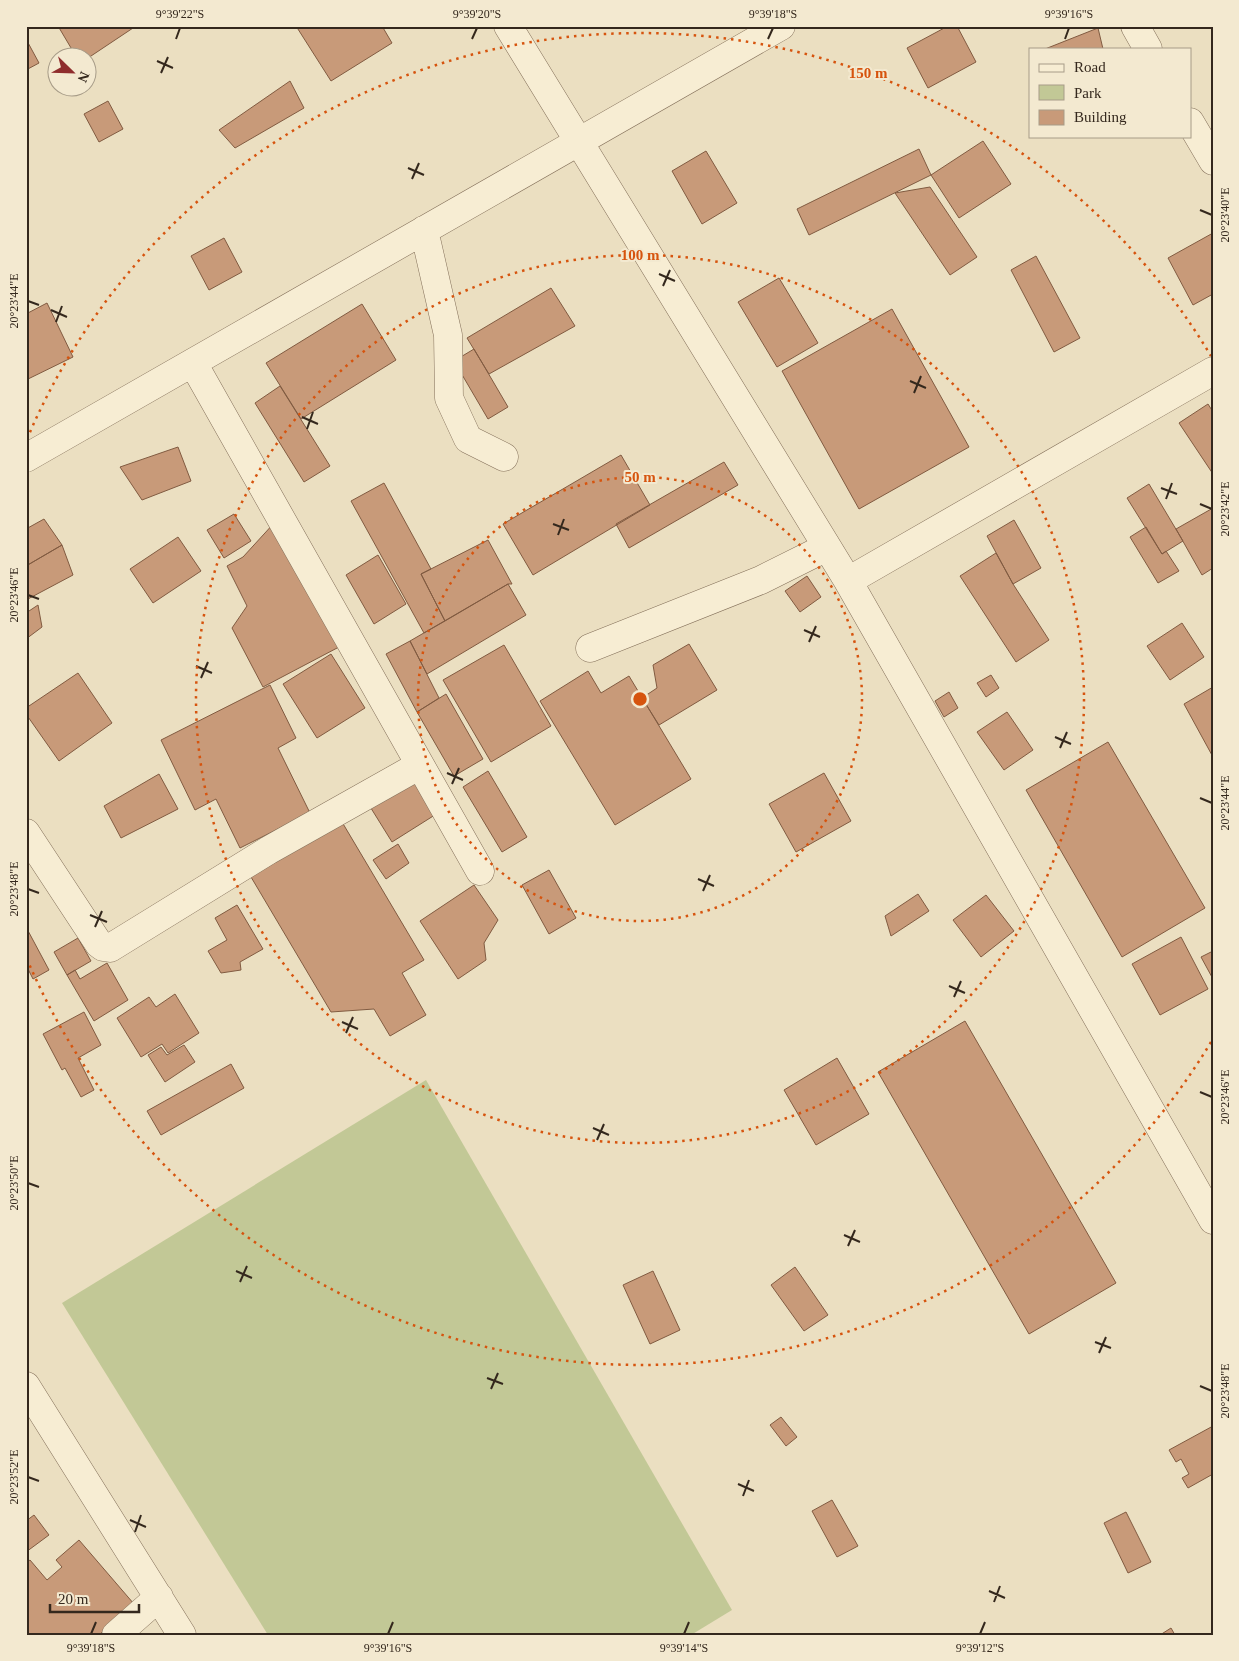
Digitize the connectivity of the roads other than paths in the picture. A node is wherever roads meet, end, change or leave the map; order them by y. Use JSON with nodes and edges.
{"nodes":[{"id":1,"x":508,"y":26,"type":"edge"},
{"id":2,"x":782,"y":26,"type":"edge"},
{"id":3,"x":1134,"y":26,"type":"edge"},
{"id":4,"x":1147,"y":48,"type":"edge"},
{"id":5,"x":1192,"y":125,"type":"edge"},
{"id":6,"x":578,"y":142,"type":"junction"},
{"id":7,"x":1213,"y":161,"type":"edge"},
{"id":8,"x":424,"y":230,"type":"junction"},
{"id":9,"x":193,"y":363,"type":"junction"},
{"id":10,"x":1213,"y":370,"type":"edge"},
{"id":11,"x":504,"y":457,"type":"dead end"},
{"id":12,"x":26,"y":458,"type":"edge"},
{"id":13,"x":827,"y":547,"type":"junction"},
{"id":14,"x":848,"y":581,"type":"junction"},
{"id":15,"x":590,"y":648,"type":"dead end"},
{"id":16,"x":420,"y":766,"type":"junction"},
{"id":17,"x":26,"y":834,"type":"edge"},
{"id":18,"x":480,"y":871,"type":"dead end"},
{"id":19,"x":1213,"y":1220,"type":"edge"},
{"id":20,"x":26,"y":1386,"type":"edge"},
{"id":21,"x":159,"y":1596,"type":"junction"},
{"id":22,"x":116,"y":1635,"type":"edge"},
{"id":23,"x":182,"y":1635,"type":"edge"}],
"edges":[{"from":1,"to":6,"type":"street"},
{"from":2,"to":6,"type":"street"},
{"from":3,"to":4,"type":"street"},
{"from":5,"to":7,"type":"street"},
{"from":6,"to":8,"type":"street"},
{"from":6,"to":13,"type":"street"},
{"from":8,"to":9,"type":"street"},
{"from":8,"to":11,"type":"street"},
{"from":9,"to":12,"type":"street"},
{"from":9,"to":16,"type":"street"},
{"from":10,"to":14,"type":"street"},
{"from":13,"to":14,"type":"street"},
{"from":13,"to":15,"type":"street"},
{"from":14,"to":19,"type":"street"},
{"from":16,"to":17,"type":"street"},
{"from":16,"to":18,"type":"street"},
{"from":20,"to":21,"type":"street"},
{"from":21,"to":22,"type":"street"},
{"from":21,"to":23,"type":"street"}]}
